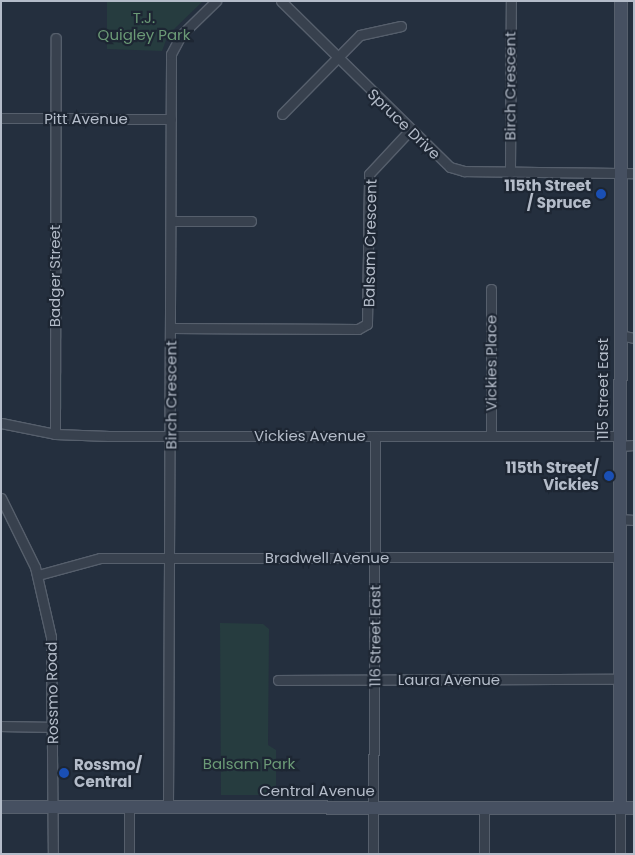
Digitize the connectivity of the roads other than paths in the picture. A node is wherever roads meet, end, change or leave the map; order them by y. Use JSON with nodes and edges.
{"nodes":[{"id":1,"x":216,"y":1,"type":"edge"},
{"id":2,"x":281,"y":1,"type":"edge"},
{"id":3,"x":510,"y":1,"type":"edge"},
{"id":4,"x":621,"y":1,"type":"edge"},
{"id":5,"x":401,"y":26,"type":"dead end"},
{"id":6,"x":56,"y":38,"type":"dead end"},
{"id":7,"x":338,"y":58,"type":"junction"},
{"id":8,"x":282,"y":114,"type":"dead end"},
{"id":9,"x":1,"y":118,"type":"edge"},
{"id":10,"x":56,"y":118,"type":"junction"},
{"id":11,"x":171,"y":119,"type":"junction"},
{"id":12,"x":410,"y":130,"type":"junction"},
{"id":13,"x":510,"y":172,"type":"junction"},
{"id":14,"x":619,"y":173,"type":"junction"},
{"id":15,"x":634,"y":173,"type":"edge"},
{"id":16,"x":171,"y":221,"type":"junction"},
{"id":17,"x":251,"y":221,"type":"dead end"},
{"id":18,"x":491,"y":289,"type":"dead end"},
{"id":19,"x":171,"y":328,"type":"junction"},
{"id":20,"x":619,"y":334,"type":"junction"},
{"id":21,"x":634,"y":338,"type":"edge"},
{"id":22,"x":1,"y":424,"type":"edge"},
{"id":23,"x":55,"y":434,"type":"junction"},
{"id":24,"x":375,"y":436,"type":"junction"},
{"id":25,"x":491,"y":436,"type":"junction"},
{"id":26,"x":171,"y":437,"type":"junction"},
{"id":27,"x":619,"y":441,"type":"junction"},
{"id":28,"x":634,"y":445,"type":"edge"},
{"id":29,"x":1,"y":498,"type":"edge"},
{"id":30,"x":619,"y":520,"type":"junction"},
{"id":31,"x":634,"y":520,"type":"edge"},
{"id":32,"x":619,"y":557,"type":"junction"},
{"id":33,"x":170,"y":558,"type":"junction"},
{"id":34,"x":375,"y":558,"type":"junction"},
{"id":35,"x":38,"y":575,"type":"junction"},
{"id":36,"x":620,"y":679,"type":"junction"},
{"id":37,"x":278,"y":680,"type":"dead end"},
{"id":38,"x":375,"y":680,"type":"junction"},
{"id":39,"x":1,"y":726,"type":"edge"},
{"id":40,"x":53,"y":727,"type":"junction"},
{"id":41,"x":1,"y":807,"type":"edge"},
{"id":42,"x":53,"y":807,"type":"junction"},
{"id":43,"x":373,"y":807,"type":"junction"},
{"id":44,"x":484,"y":807,"type":"junction"},
{"id":45,"x":129,"y":808,"type":"junction"},
{"id":46,"x":168,"y":808,"type":"junction"},
{"id":47,"x":620,"y":808,"type":"junction"},
{"id":48,"x":634,"y":808,"type":"edge"},
{"id":49,"x":53,"y":854,"type":"edge"},
{"id":50,"x":129,"y":854,"type":"edge"},
{"id":51,"x":373,"y":854,"type":"edge"},
{"id":52,"x":484,"y":854,"type":"edge"},
{"id":53,"x":620,"y":854,"type":"edge"}],
"edges":[{"from":1,"to":11,"type":"street","name":"Birch Crescent"},
{"from":2,"to":7,"type":"street","name":"Spruce Drive"},
{"from":3,"to":13,"type":"street","name":"Birch Crescent"},
{"from":4,"to":14,"type":"street","name":"115 Street East"},
{"from":5,"to":7,"type":"street"},
{"from":6,"to":10,"type":"street","name":"Badger Street"},
{"from":7,"to":8,"type":"street"},
{"from":7,"to":12,"type":"street","name":"Spruce Drive"},
{"from":9,"to":10,"type":"street","name":"Pitt Avenue"},
{"from":10,"to":11,"type":"street","name":"Pitt Avenue"},
{"from":10,"to":23,"type":"street","name":"Badger Street"},
{"from":11,"to":16,"type":"street","name":"Birch Crescent"},
{"from":12,"to":13,"type":"street","name":"Spruce Drive"},
{"from":12,"to":19,"type":"street","name":"Balsam Crescent"},
{"from":13,"to":14,"type":"street","name":"Spruce Drive"},
{"from":14,"to":15,"type":"street","name":"Spruce Drive"},
{"from":14,"to":20,"type":"street","name":"115 Street East"},
{"from":16,"to":17,"type":"street"},
{"from":16,"to":19,"type":"street","name":"Birch Crescent"},
{"from":18,"to":25,"type":"street","name":"Vickies Place"},
{"from":19,"to":26,"type":"street","name":"Birch Crescent"},
{"from":20,"to":21,"type":"street"},
{"from":20,"to":27,"type":"street","name":"115 Street East"},
{"from":22,"to":23,"type":"street","name":"Vickies Avenue"},
{"from":23,"to":26,"type":"street","name":"Vickies Avenue"},
{"from":24,"to":25,"type":"street","name":"Vickies Avenue"},
{"from":24,"to":26,"type":"street","name":"Vickies Avenue"},
{"from":24,"to":34,"type":"street","name":"116 Street East"},
{"from":25,"to":27,"type":"street","name":"Vickies Avenue"},
{"from":26,"to":33,"type":"street","name":"Birch Crescent"},
{"from":27,"to":28,"type":"street","name":"Vickies Avenue"},
{"from":27,"to":30,"type":"street","name":"115 Street East"},
{"from":29,"to":35,"type":"street","name":"Rossmo Road"},
{"from":30,"to":31,"type":"street"},
{"from":30,"to":32,"type":"street","name":"115 Street East"},
{"from":32,"to":34,"type":"street","name":"Bradwell Avenue"},
{"from":32,"to":36,"type":"street","name":"115 Street East"},
{"from":33,"to":34,"type":"street","name":"Bradwell Avenue"},
{"from":33,"to":35,"type":"street","name":"Bradwell Avenue"},
{"from":33,"to":46,"type":"street","name":"Birch Crescent"},
{"from":34,"to":38,"type":"street","name":"116 Street East"},
{"from":35,"to":40,"type":"street","name":"Rossmo Road"},
{"from":36,"to":38,"type":"street","name":"Laura Avenue"},
{"from":36,"to":47,"type":"street","name":"115 Street East"},
{"from":37,"to":38,"type":"street","name":"Laura Avenue"},
{"from":38,"to":43,"type":"street","name":"116 Street East"},
{"from":39,"to":40,"type":"street"},
{"from":40,"to":42,"type":"street","name":"Rossmo Road"},
{"from":41,"to":42,"type":"street","name":"Central Avenue"},
{"from":42,"to":45,"type":"street","name":"Central Avenue"},
{"from":42,"to":49,"type":"street","name":"Rossmo Road"},
{"from":43,"to":44,"type":"street","name":"Central Avenue"},
{"from":43,"to":46,"type":"street","name":"Central Avenue"},
{"from":43,"to":51,"type":"street","name":"116 Street East"},
{"from":44,"to":47,"type":"street","name":"Central Avenue"},
{"from":44,"to":52,"type":"street"},
{"from":45,"to":46,"type":"street","name":"Central Avenue"},
{"from":45,"to":50,"type":"street"},
{"from":47,"to":48,"type":"street","name":"Central Avenue"},
{"from":47,"to":53,"type":"street"}]}
